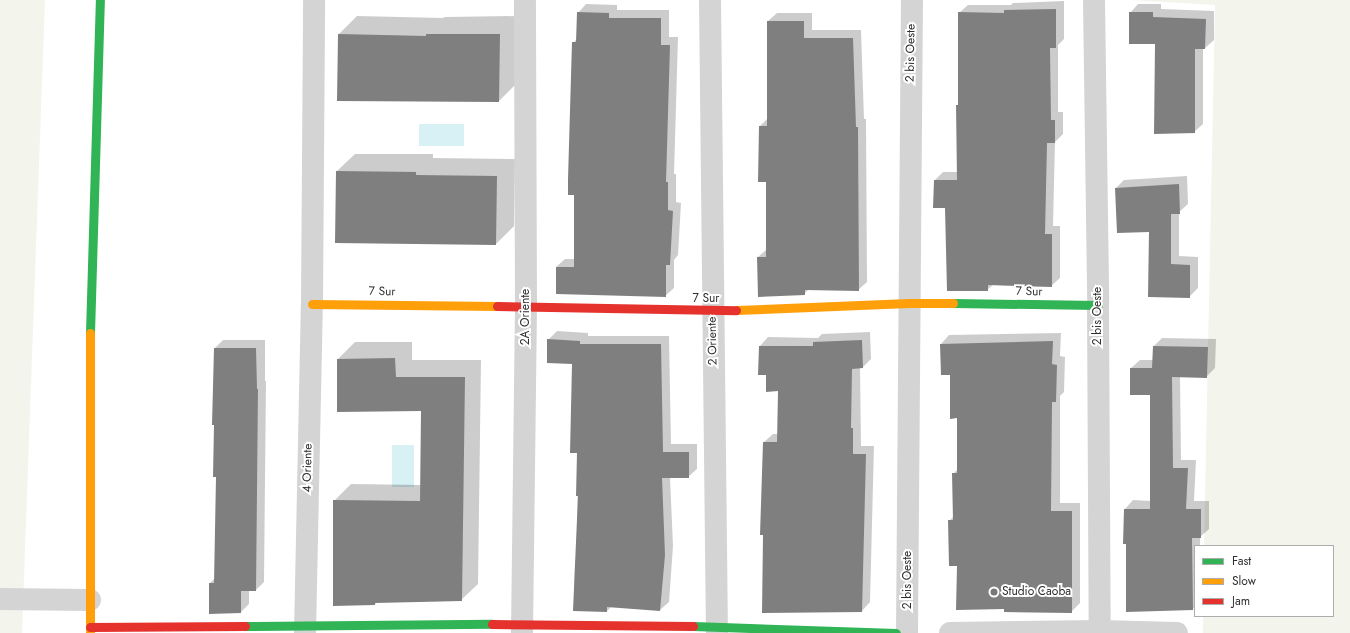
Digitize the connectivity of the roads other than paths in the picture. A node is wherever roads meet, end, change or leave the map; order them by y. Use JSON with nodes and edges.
{"nodes":[{"id":1,"x":100,"y":0,"type":"edge"},
{"id":2,"x":314,"y":0,"type":"edge"},
{"id":3,"x":524,"y":0,"type":"edge"},
{"id":4,"x":710,"y":0,"type":"edge"},
{"id":5,"x":912,"y":0,"type":"edge"},
{"id":6,"x":1094,"y":0,"type":"edge"},
{"id":7,"x":909,"y":302,"type":"junction"},
{"id":8,"x":312,"y":304,"type":"junction"},
{"id":9,"x":1098,"y":304,"type":"junction"},
{"id":10,"x":526,"y":306,"type":"junction"},
{"id":11,"x":713,"y":311,"type":"junction"},
{"id":12,"x":0,"y":599,"type":"edge"},
{"id":13,"x":90,"y":600,"type":"junction"},
{"id":14,"x":522,"y":628,"type":"edge"},
{"id":15,"x":90,"y":630,"type":"edge"},
{"id":16,"x":305,"y":630,"type":"edge"},
{"id":17,"x":717,"y":630,"type":"edge"},
{"id":18,"x":1100,"y":632,"type":"edge"},
{"id":19,"x":896,"y":633,"type":"edge"},
{"id":20,"x":907,"y":633,"type":"edge"},
{"id":21,"x":950,"y":633,"type":"edge"},
{"id":22,"x":1177,"y":633,"type":"edge"}],
"edges":[{"from":1,"to":13,"type":"street"},
{"from":2,"to":8,"type":"street","name":"4 Oriente"},
{"from":3,"to":10,"type":"street","name":"2A Oriente"},
{"from":4,"to":11,"type":"street","name":"2 Oriente"},
{"from":5,"to":7,"type":"street","name":"2 bis Oeste"},
{"from":6,"to":9,"type":"street","name":"2 bis Oeste"},
{"from":7,"to":9,"type":"street","name":"7 Sur"},
{"from":7,"to":11,"type":"street","name":"7 Sur"},
{"from":7,"to":20,"type":"street","name":"2 bis Oeste"},
{"from":8,"to":10,"type":"street","name":"7 Sur"},
{"from":8,"to":16,"type":"street","name":"4 Oriente"},
{"from":9,"to":18,"type":"street","name":"2 bis Oeste"},
{"from":10,"to":11,"type":"street","name":"7 Sur"},
{"from":10,"to":14,"type":"street","name":"2A Oriente"},
{"from":11,"to":17,"type":"street","name":"2 Oriente"},
{"from":12,"to":13,"type":"street"},
{"from":13,"to":15,"type":"street"},
{"from":14,"to":16,"type":"street"},
{"from":14,"to":17,"type":"street"},
{"from":15,"to":16,"type":"street"},
{"from":17,"to":19,"type":"street"},
{"from":18,"to":21,"type":"street"},
{"from":18,"to":22,"type":"street"}]}
